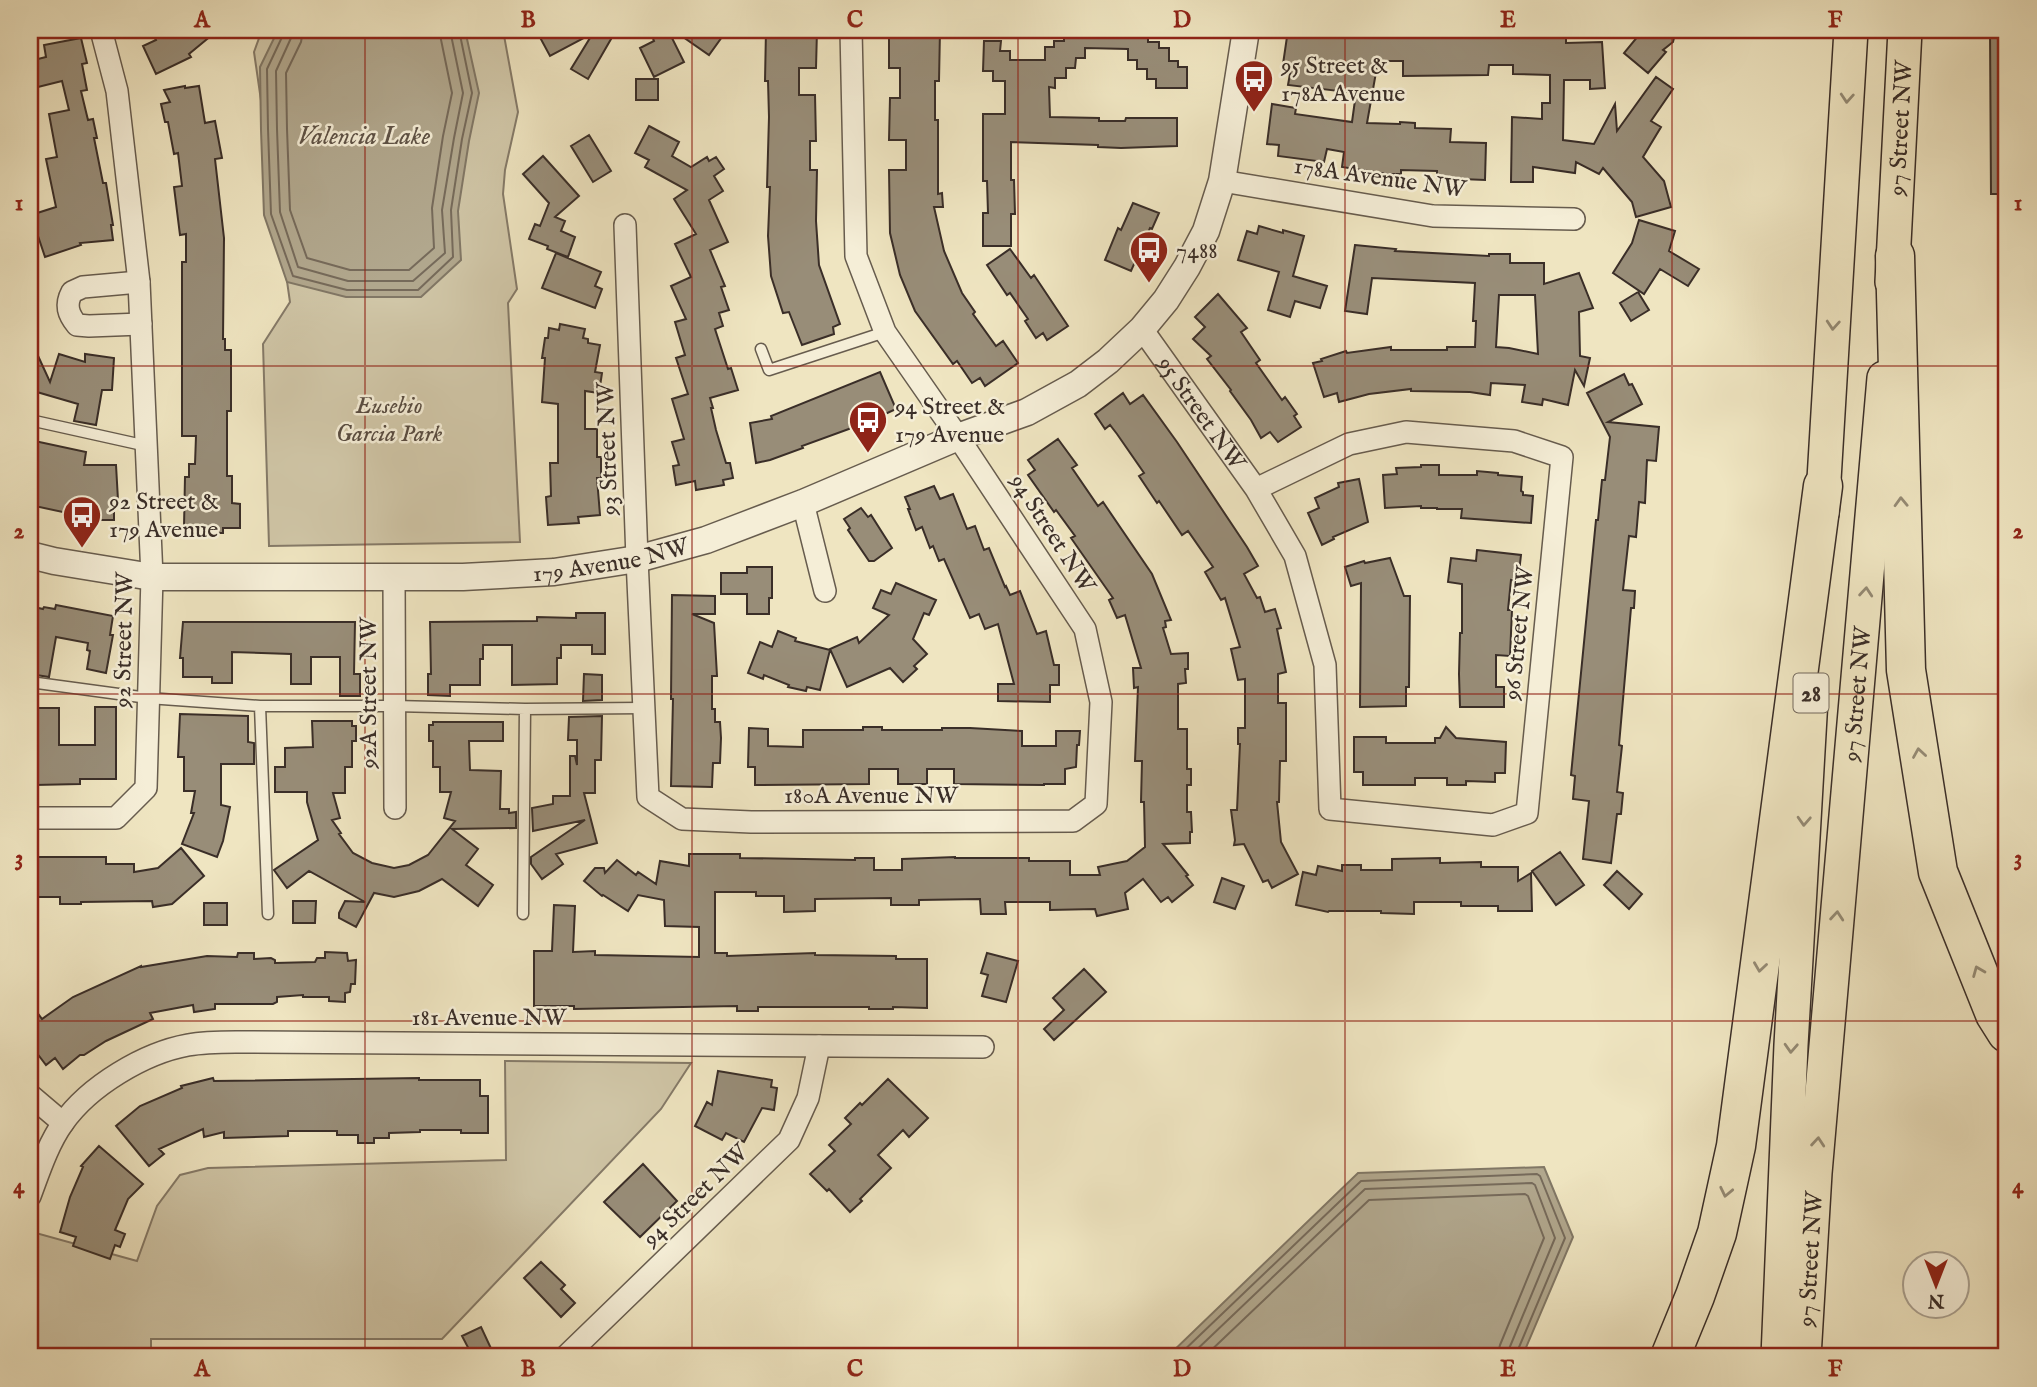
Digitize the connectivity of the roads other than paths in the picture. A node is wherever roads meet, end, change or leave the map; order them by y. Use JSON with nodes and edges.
{"nodes":[{"id":1,"x":102,"y":30,"type":"edge"},
{"id":2,"x":851,"y":30,"type":"edge"},
{"id":3,"x":1246,"y":30,"type":"edge"},
{"id":4,"x":1851,"y":30,"type":"edge"},
{"id":5,"x":1905,"y":30,"type":"edge"},
{"id":6,"x":1222,"y":181,"type":"junction"},
{"id":7,"x":1574,"y":219,"type":"dead end"},
{"id":8,"x":625,"y":225,"type":"dead end"},
{"id":9,"x":1895,"y":257,"type":"junction"},
{"id":10,"x":139,"y":282,"type":"junction"},
{"id":11,"x":141,"y":324,"type":"junction"},
{"id":12,"x":1142,"y":328,"type":"junction"},
{"id":13,"x":886,"y":332,"type":"junction"},
{"id":14,"x":761,"y":349,"type":"dead end"},
{"id":15,"x":30,"y":420,"type":"edge"},
{"id":16,"x":958,"y":437,"type":"junction"},
{"id":17,"x":146,"y":446,"type":"junction"},
{"id":18,"x":1823,"y":486,"type":"junction"},
{"id":19,"x":1256,"y":489,"type":"junction"},
{"id":20,"x":803,"y":503,"type":"junction"},
{"id":21,"x":30,"y":555,"type":"edge"},
{"id":22,"x":637,"y":559,"type":"junction"},
{"id":23,"x":152,"y":577,"type":"junction"},
{"id":24,"x":394,"y":578,"type":"junction"},
{"id":25,"x":825,"y":591,"type":"dead end"},
{"id":26,"x":30,"y":682,"type":"edge"},
{"id":27,"x":148,"y":698,"type":"junction"},
{"id":28,"x":260,"y":706,"type":"junction"},
{"id":29,"x":394,"y":706,"type":"junction"},
{"id":30,"x":643,"y":708,"type":"junction"},
{"id":31,"x":525,"y":709,"type":"junction"},
{"id":32,"x":648,"y":796,"type":"joint"},
{"id":33,"x":1096,"y":804,"type":"joint"},
{"id":34,"x":395,"y":808,"type":"dead end"},
{"id":35,"x":1330,"y":809,"type":"joint"},
{"id":36,"x":30,"y":818,"type":"edge"},
{"id":37,"x":268,"y":914,"type":"dead end"},
{"id":38,"x":523,"y":914,"type":"dead end"},
{"id":39,"x":2007,"y":1033,"type":"edge"},
{"id":40,"x":819,"y":1046,"type":"junction"},
{"id":41,"x":983,"y":1047,"type":"dead end"},
{"id":42,"x":30,"y":1095,"type":"edge"},
{"id":43,"x":63,"y":1123,"type":"junction"},
{"id":44,"x":30,"y":1196,"type":"edge"},
{"id":45,"x":565,"y":1357,"type":"edge"},
{"id":46,"x":1670,"y":1357,"type":"edge"},
{"id":47,"x":1778,"y":1357,"type":"edge"},
{"id":48,"x":1804,"y":1357,"type":"edge"}],
"edges":[{"from":1,"to":10,"type":"street","name":"92 Street NW"},
{"from":2,"to":13,"type":"street","name":"94 Street NW"},
{"from":3,"to":6,"type":"street"},
{"from":4,"to":18,"type":"main road","name":"97 Street NW","number":"28","one_way":true},
{"from":5,"to":9,"type":"main road","name":"97 Street NW"},
{"from":6,"to":7,"type":"street","name":"178A Avenue NW"},
{"from":6,"to":12,"type":"street"},
{"from":8,"to":22,"type":"street","name":"93 Street NW"},
{"from":39,"to":9,"type":"highway","one_way":true},
{"from":48,"to":9,"type":"main road","name":"97 Street NW","one_way":true},
{"from":10,"to":11,"type":"street","name":"92 Street NW"},
{"from":10,"to":11,"type":"street"},
{"from":11,"to":17,"type":"street","name":"92 Street NW"},
{"from":12,"to":16,"type":"street","name":"179 Avenue NW"},
{"from":12,"to":19,"type":"street","name":"95 Street NW"},
{"from":13,"to":14,"type":"lane"},
{"from":13,"to":16,"type":"street","name":"94 Street NW"},
{"from":15,"to":17,"type":"lane"},
{"from":16,"to":20,"type":"street","name":"179 Avenue NW"},
{"from":16,"to":33,"type":"street","name":"94 Street NW"},
{"from":17,"to":23,"type":"street","name":"92 Street NW"},
{"from":18,"to":46,"type":"highway","one_way":true},
{"from":18,"to":47,"type":"main road","name":"97 Street NW","number":"28","one_way":true},
{"from":19,"to":35,"type":"street","name":"95 Street NW"},
{"from":19,"to":35,"type":"street","name":"96 Street NW"},
{"from":20,"to":22,"type":"street","name":"179 Avenue NW"},
{"from":20,"to":25,"type":"street"},
{"from":21,"to":23,"type":"street","name":"179 Avenue NW"},
{"from":22,"to":24,"type":"street","name":"179 Avenue NW"},
{"from":22,"to":30,"type":"street","name":"93 Street NW"},
{"from":23,"to":24,"type":"street","name":"179 Avenue NW"},
{"from":23,"to":27,"type":"street","name":"92 Street NW"},
{"from":24,"to":29,"type":"street","name":"92A Street NW"},
{"from":26,"to":27,"type":"lane"},
{"from":27,"to":28,"type":"lane"},
{"from":27,"to":36,"type":"street","name":"92 Street NW"},
{"from":28,"to":29,"type":"lane"},
{"from":28,"to":37,"type":"lane"},
{"from":29,"to":31,"type":"lane"},
{"from":29,"to":34,"type":"street","name":"92A Street NW"},
{"from":30,"to":31,"type":"lane"},
{"from":30,"to":32,"type":"street","name":"93 Street NW"},
{"from":31,"to":38,"type":"lane"},
{"from":32,"to":33,"type":"street","name":"180A Avenue NW"},
{"from":40,"to":41,"type":"street","name":"181 Avenue NW"},
{"from":40,"to":43,"type":"street","name":"181 Avenue NW"},
{"from":40,"to":45,"type":"street","name":"94 Street NW"},
{"from":42,"to":43,"type":"street"},
{"from":43,"to":44,"type":"street"}]}
